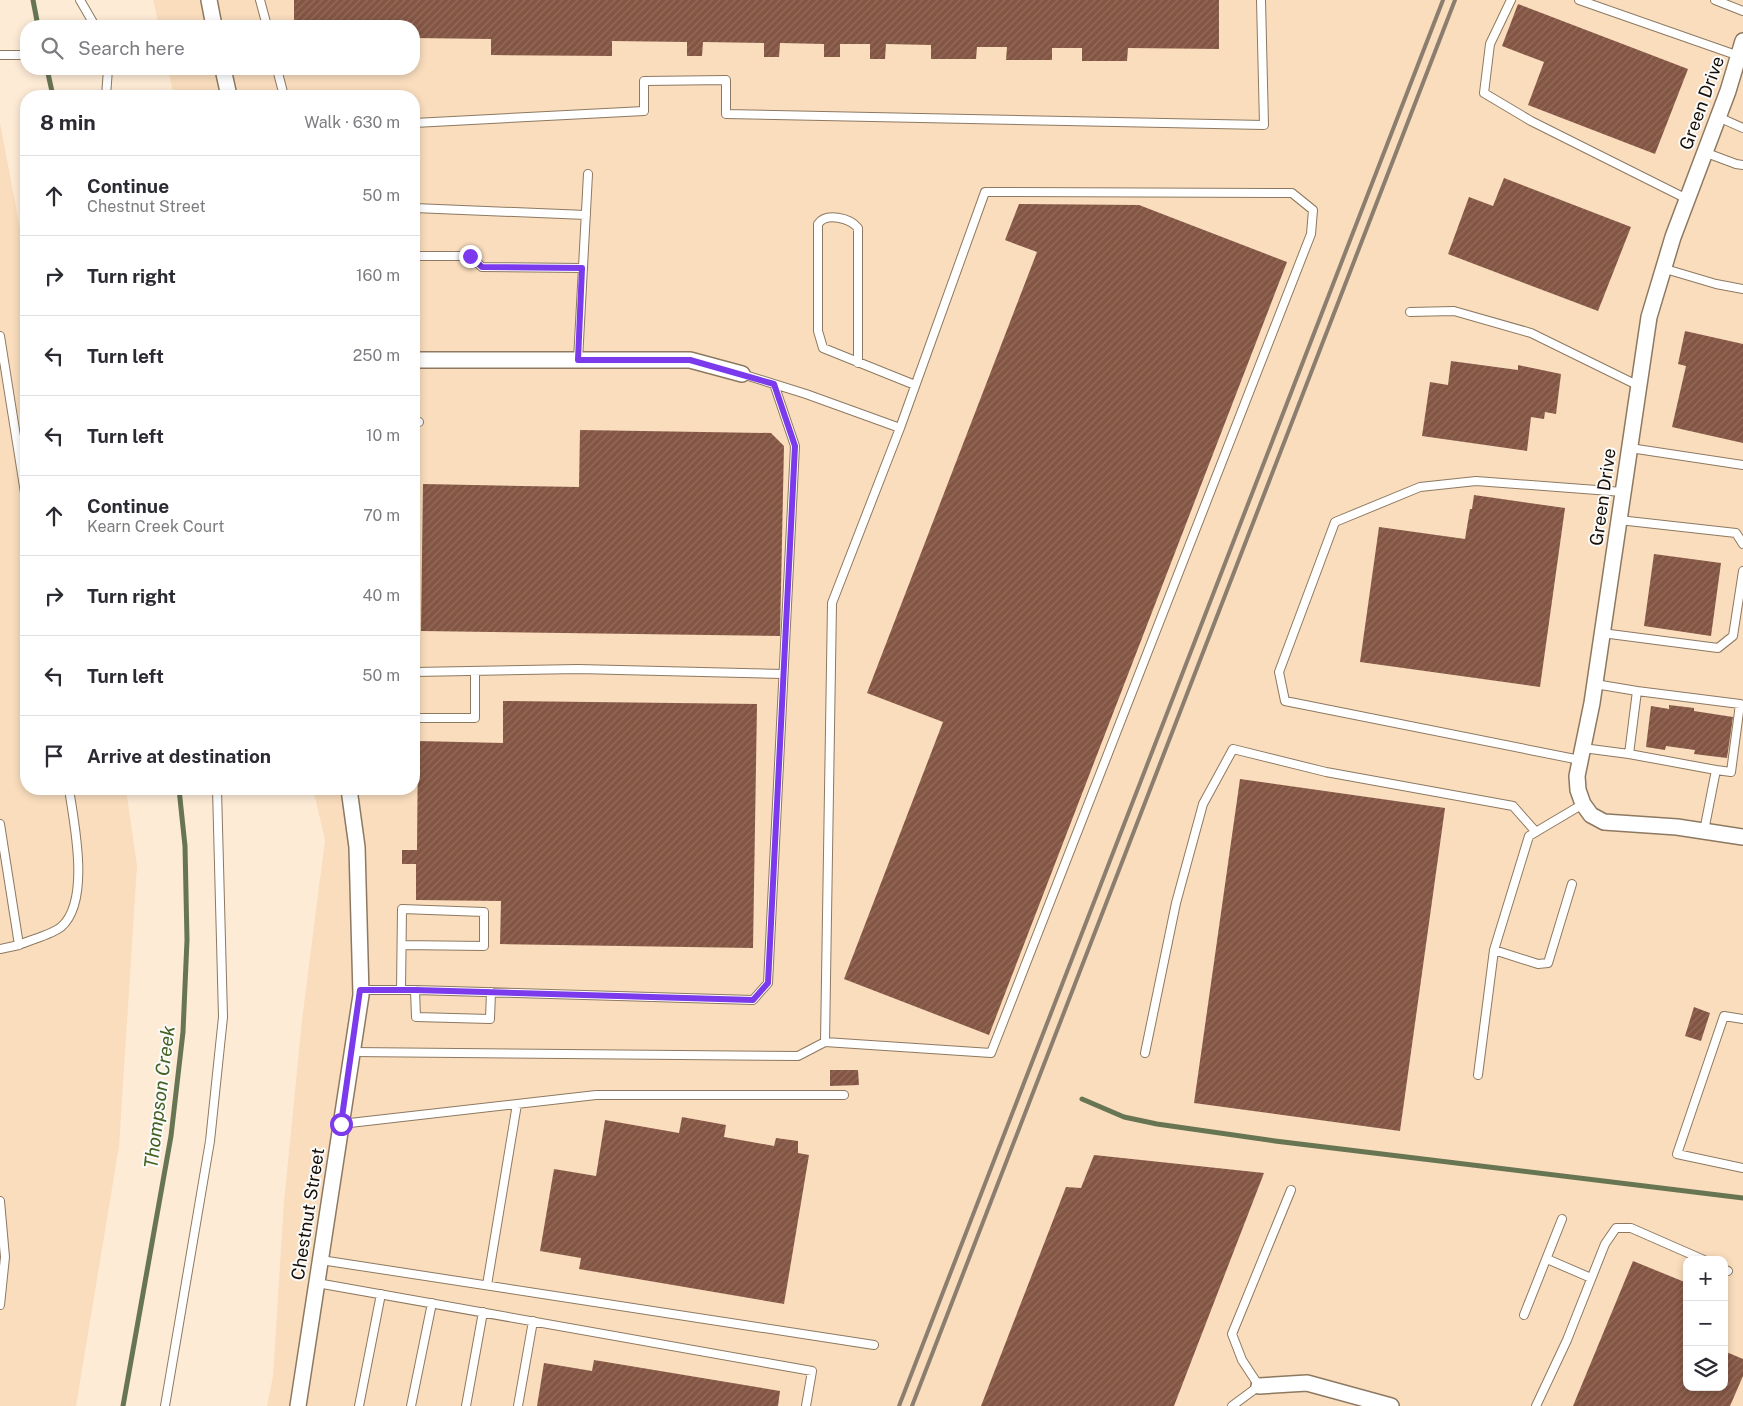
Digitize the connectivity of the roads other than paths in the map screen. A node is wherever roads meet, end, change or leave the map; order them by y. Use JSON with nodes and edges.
{"nodes":[{"id":1,"x":80,"y":0,"type":"edge"},
{"id":2,"x":209,"y":0,"type":"edge"},
{"id":3,"x":260,"y":0,"type":"edge"},
{"id":4,"x":1261,"y":0,"type":"edge"},
{"id":5,"x":1511,"y":0,"type":"edge"},
{"id":6,"x":1579,"y":0,"type":"edge"},
{"id":7,"x":1715,"y":0,"type":"edge"},
{"id":8,"x":1743,"y":12,"type":"edge"},
{"id":9,"x":92,"y":20,"type":"edge"},
{"id":10,"x":213,"y":20,"type":"edge"},
{"id":11,"x":265,"y":20,"type":"edge"},
{"id":12,"x":1743,"y":41,"type":"edge"},
{"id":13,"x":0,"y":55,"type":"edge"},
{"id":14,"x":20,"y":55,"type":"edge"},
{"id":15,"x":1739,"y":56,"type":"junction"},
{"id":16,"x":108,"y":75,"type":"edge"},
{"id":17,"x":224,"y":75,"type":"edge"},
{"id":18,"x":279,"y":75,"type":"edge"},
{"id":19,"x":106,"y":90,"type":"edge"},
{"id":20,"x":227,"y":90,"type":"edge"},
{"id":21,"x":282,"y":90,"type":"edge"},
{"id":22,"x":1718,"y":117,"type":"junction"},
{"id":23,"x":420,"y":123,"type":"edge"},
{"id":24,"x":1743,"y":128,"type":"edge"},
{"id":25,"x":1704,"y":152,"type":"junction"},
{"id":26,"x":1743,"y":165,"type":"edge"},
{"id":27,"x":588,"y":174,"type":"dead end"},
{"id":28,"x":1687,"y":199,"type":"junction"},
{"id":29,"x":420,"y":208,"type":"edge"},
{"id":30,"x":586,"y":215,"type":"junction"},
{"id":31,"x":420,"y":256,"type":"edge"},
{"id":32,"x":582,"y":268,"type":"junction"},
{"id":33,"x":1662,"y":268,"type":"junction"},
{"id":34,"x":1743,"y":289,"type":"edge"},
{"id":35,"x":1410,"y":312,"type":"dead end"},
{"id":36,"x":0,"y":336,"type":"edge"},
{"id":37,"x":420,"y":360,"type":"edge"},
{"id":38,"x":578,"y":360,"type":"junction"},
{"id":39,"x":858,"y":363,"type":"junction"},
{"id":40,"x":742,"y":374,"type":"joint"},
{"id":41,"x":774,"y":384,"type":"junction"},
{"id":42,"x":915,"y":386,"type":"junction"},
{"id":43,"x":1639,"y":386,"type":"junction"},
{"id":44,"x":900,"y":428,"type":"junction"},
{"id":45,"x":1630,"y":448,"type":"junction"},
{"id":46,"x":20,"y":461,"type":"edge"},
{"id":47,"x":1743,"y":465,"type":"edge"},
{"id":48,"x":1623,"y":492,"type":"junction"},
{"id":49,"x":1619,"y":520,"type":"junction"},
{"id":50,"x":1743,"y":544,"type":"edge"},
{"id":51,"x":1743,"y":571,"type":"edge"},
{"id":52,"x":1602,"y":633,"type":"junction"},
{"id":53,"x":420,"y":672,"type":"edge"},
{"id":54,"x":475,"y":672,"type":"junction"},
{"id":55,"x":783,"y":674,"type":"junction"},
{"id":56,"x":1595,"y":684,"type":"junction"},
{"id":57,"x":1637,"y":690,"type":"junction"},
{"id":58,"x":420,"y":718,"type":"edge"},
{"id":59,"x":1581,"y":754,"type":"junction"},
{"id":60,"x":1629,"y":754,"type":"junction"},
{"id":61,"x":1716,"y":770,"type":"junction"},
{"id":62,"x":70,"y":795,"type":"edge"},
{"id":63,"x":217,"y":795,"type":"edge"},
{"id":64,"x":350,"y":795,"type":"edge"},
{"id":65,"x":1583,"y":804,"type":"junction"},
{"id":66,"x":0,"y":824,"type":"edge"},
{"id":67,"x":1704,"y":831,"type":"junction"},
{"id":68,"x":1536,"y":832,"type":"junction"},
{"id":69,"x":1743,"y":837,"type":"edge"},
{"id":70,"x":1572,"y":884,"type":"dead end"},
{"id":71,"x":19,"y":945,"type":"junction"},
{"id":72,"x":402,"y":945,"type":"junction"},
{"id":73,"x":0,"y":949,"type":"edge"},
{"id":74,"x":1494,"y":950,"type":"junction"},
{"id":75,"x":360,"y":990,"type":"junction"},
{"id":76,"x":402,"y":990,"type":"junction"},
{"id":77,"x":415,"y":990,"type":"junction"},
{"id":78,"x":491,"y":992,"type":"junction"},
{"id":79,"x":1743,"y":1019,"type":"edge"},
{"id":80,"x":825,"y":1042,"type":"junction"},
{"id":81,"x":352,"y":1052,"type":"junction"},
{"id":82,"x":1145,"y":1053,"type":"dead end"},
{"id":83,"x":1478,"y":1075,"type":"dead end"},
{"id":84,"x":844,"y":1095,"type":"dead end"},
{"id":85,"x":517,"y":1104,"type":"junction"},
{"id":86,"x":341,"y":1124,"type":"junction"},
{"id":87,"x":1743,"y":1168,"type":"edge"},
{"id":88,"x":1291,"y":1190,"type":"dead end"},
{"id":89,"x":0,"y":1201,"type":"edge"},
{"id":90,"x":1562,"y":1218,"type":"dead end"},
{"id":91,"x":1695,"y":1256,"type":"edge"},
{"id":92,"x":320,"y":1260,"type":"junction"},
{"id":93,"x":1547,"y":1260,"type":"junction"},
{"id":94,"x":1591,"y":1278,"type":"junction"},
{"id":95,"x":317,"y":1283,"type":"junction"},
{"id":96,"x":487,"y":1285,"type":"junction"},
{"id":97,"x":381,"y":1294,"type":"junction"},
{"id":98,"x":432,"y":1303,"type":"junction"},
{"id":99,"x":0,"y":1305,"type":"edge"},
{"id":100,"x":483,"y":1312,"type":"junction"},
{"id":101,"x":1524,"y":1315,"type":"dead end"},
{"id":102,"x":533,"y":1321,"type":"junction"},
{"id":103,"x":874,"y":1345,"type":"dead end"},
{"id":104,"x":1259,"y":1386,"type":"junction"},
{"id":105,"x":165,"y":1406,"type":"edge"},
{"id":106,"x":298,"y":1406,"type":"edge"},
{"id":107,"x":359,"y":1406,"type":"edge"},
{"id":108,"x":411,"y":1406,"type":"edge"},
{"id":109,"x":466,"y":1406,"type":"edge"},
{"id":110,"x":518,"y":1406,"type":"edge"},
{"id":111,"x":806,"y":1406,"type":"edge"},
{"id":112,"x":1232,"y":1406,"type":"edge"},
{"id":113,"x":1391,"y":1406,"type":"edge"},
{"id":114,"x":1536,"y":1406,"type":"edge"}],
"edges":[{"from":1,"to":9,"type":"lane"},
{"from":2,"to":10,"type":"street"},
{"from":3,"to":11,"type":"lane"},
{"from":4,"to":23,"type":"lane"},
{"from":5,"to":28,"type":"lane"},
{"from":6,"to":15,"type":"lane"},
{"from":7,"to":8,"type":"lane"},
{"from":12,"to":15,"type":"street","name":"Green Drive"},
{"from":13,"to":14,"type":"lane"},
{"from":15,"to":22,"type":"street","name":"Green Drive"},
{"from":16,"to":19,"type":"lane"},
{"from":17,"to":20,"type":"street"},
{"from":18,"to":21,"type":"lane"},
{"from":22,"to":24,"type":"lane"},
{"from":22,"to":25,"type":"street","name":"Green Drive"},
{"from":25,"to":26,"type":"lane"},
{"from":25,"to":28,"type":"street","name":"Green Drive"},
{"from":27,"to":30,"type":"lane"},
{"from":28,"to":33,"type":"street","name":"Green Drive"},
{"from":29,"to":30,"type":"lane"},
{"from":30,"to":32,"type":"lane"},
{"from":31,"to":32,"type":"lane"},
{"from":32,"to":38,"type":"lane"},
{"from":33,"to":34,"type":"lane"},
{"from":33,"to":43,"type":"street","name":"Green Drive"},
{"from":35,"to":43,"type":"lane"},
{"from":36,"to":46,"type":"lane"},
{"from":37,"to":38,"type":"street"},
{"from":38,"to":40,"type":"street"},
{"from":39,"to":39,"type":"lane"},
{"from":39,"to":42,"type":"lane"},
{"from":40,"to":41,"type":"lane"},
{"from":41,"to":44,"type":"lane"},
{"from":41,"to":55,"type":"lane"},
{"from":42,"to":44,"type":"lane"},
{"from":42,"to":80,"type":"lane"},
{"from":43,"to":45,"type":"street","name":"Green Drive"},
{"from":44,"to":80,"type":"lane"},
{"from":45,"to":47,"type":"lane"},
{"from":45,"to":48,"type":"street","name":"Green Drive"},
{"from":48,"to":49,"type":"street","name":"Green Drive"},
{"from":48,"to":59,"type":"lane"},
{"from":49,"to":50,"type":"lane"},
{"from":49,"to":52,"type":"street","name":"Green Drive"},
{"from":51,"to":52,"type":"lane"},
{"from":52,"to":56,"type":"street","name":"Green Drive"},
{"from":53,"to":54,"type":"lane"},
{"from":54,"to":55,"type":"lane"},
{"from":54,"to":58,"type":"lane"},
{"from":55,"to":78,"type":"lane"},
{"from":56,"to":57,"type":"lane"},
{"from":56,"to":59,"type":"street","name":"Green Drive"},
{"from":57,"to":60,"type":"lane"},
{"from":57,"to":61,"type":"lane"},
{"from":59,"to":60,"type":"lane"},
{"from":59,"to":65,"type":"street","name":"Green Drive"},
{"from":60,"to":61,"type":"lane"},
{"from":61,"to":67,"type":"lane"},
{"from":62,"to":71,"type":"lane"},
{"from":63,"to":105,"type":"lane"},
{"from":64,"to":75,"type":"street","name":"Chestnut Street"},
{"from":65,"to":67,"type":"street"},
{"from":65,"to":68,"type":"lane"},
{"from":66,"to":71,"type":"lane"},
{"from":67,"to":69,"type":"street"},
{"from":68,"to":74,"type":"lane"},
{"from":68,"to":82,"type":"lane"},
{"from":70,"to":74,"type":"lane"},
{"from":71,"to":73,"type":"lane"},
{"from":72,"to":72,"type":"lane"},
{"from":72,"to":76,"type":"lane"},
{"from":74,"to":83,"type":"lane"},
{"from":75,"to":76,"type":"lane"},
{"from":75,"to":81,"type":"street","name":"Chestnut Street"},
{"from":76,"to":77,"type":"lane"},
{"from":77,"to":78,"type":"lane"},
{"from":77,"to":78,"type":"lane"},
{"from":79,"to":87,"type":"lane"},
{"from":80,"to":81,"type":"lane"},
{"from":81,"to":86,"type":"street","name":"Chestnut Street"},
{"from":84,"to":85,"type":"lane"},
{"from":85,"to":86,"type":"lane"},
{"from":85,"to":96,"type":"lane"},
{"from":86,"to":92,"type":"street","name":"Chestnut Street"},
{"from":88,"to":104,"type":"lane"},
{"from":89,"to":99,"type":"lane"},
{"from":90,"to":93,"type":"lane"},
{"from":91,"to":94,"type":"lane"},
{"from":92,"to":95,"type":"street","name":"Chestnut Street"},
{"from":92,"to":96,"type":"lane"},
{"from":93,"to":94,"type":"lane"},
{"from":93,"to":101,"type":"lane"},
{"from":94,"to":114,"type":"lane"},
{"from":95,"to":97,"type":"lane"},
{"from":95,"to":106,"type":"street","name":"Chestnut Street"},
{"from":96,"to":103,"type":"lane"},
{"from":97,"to":98,"type":"lane"},
{"from":97,"to":107,"type":"lane"},
{"from":98,"to":100,"type":"lane"},
{"from":98,"to":108,"type":"lane"},
{"from":100,"to":102,"type":"lane"},
{"from":100,"to":109,"type":"lane"},
{"from":102,"to":110,"type":"lane"},
{"from":102,"to":111,"type":"lane"},
{"from":104,"to":112,"type":"lane"},
{"from":104,"to":113,"type":"street"}]}
